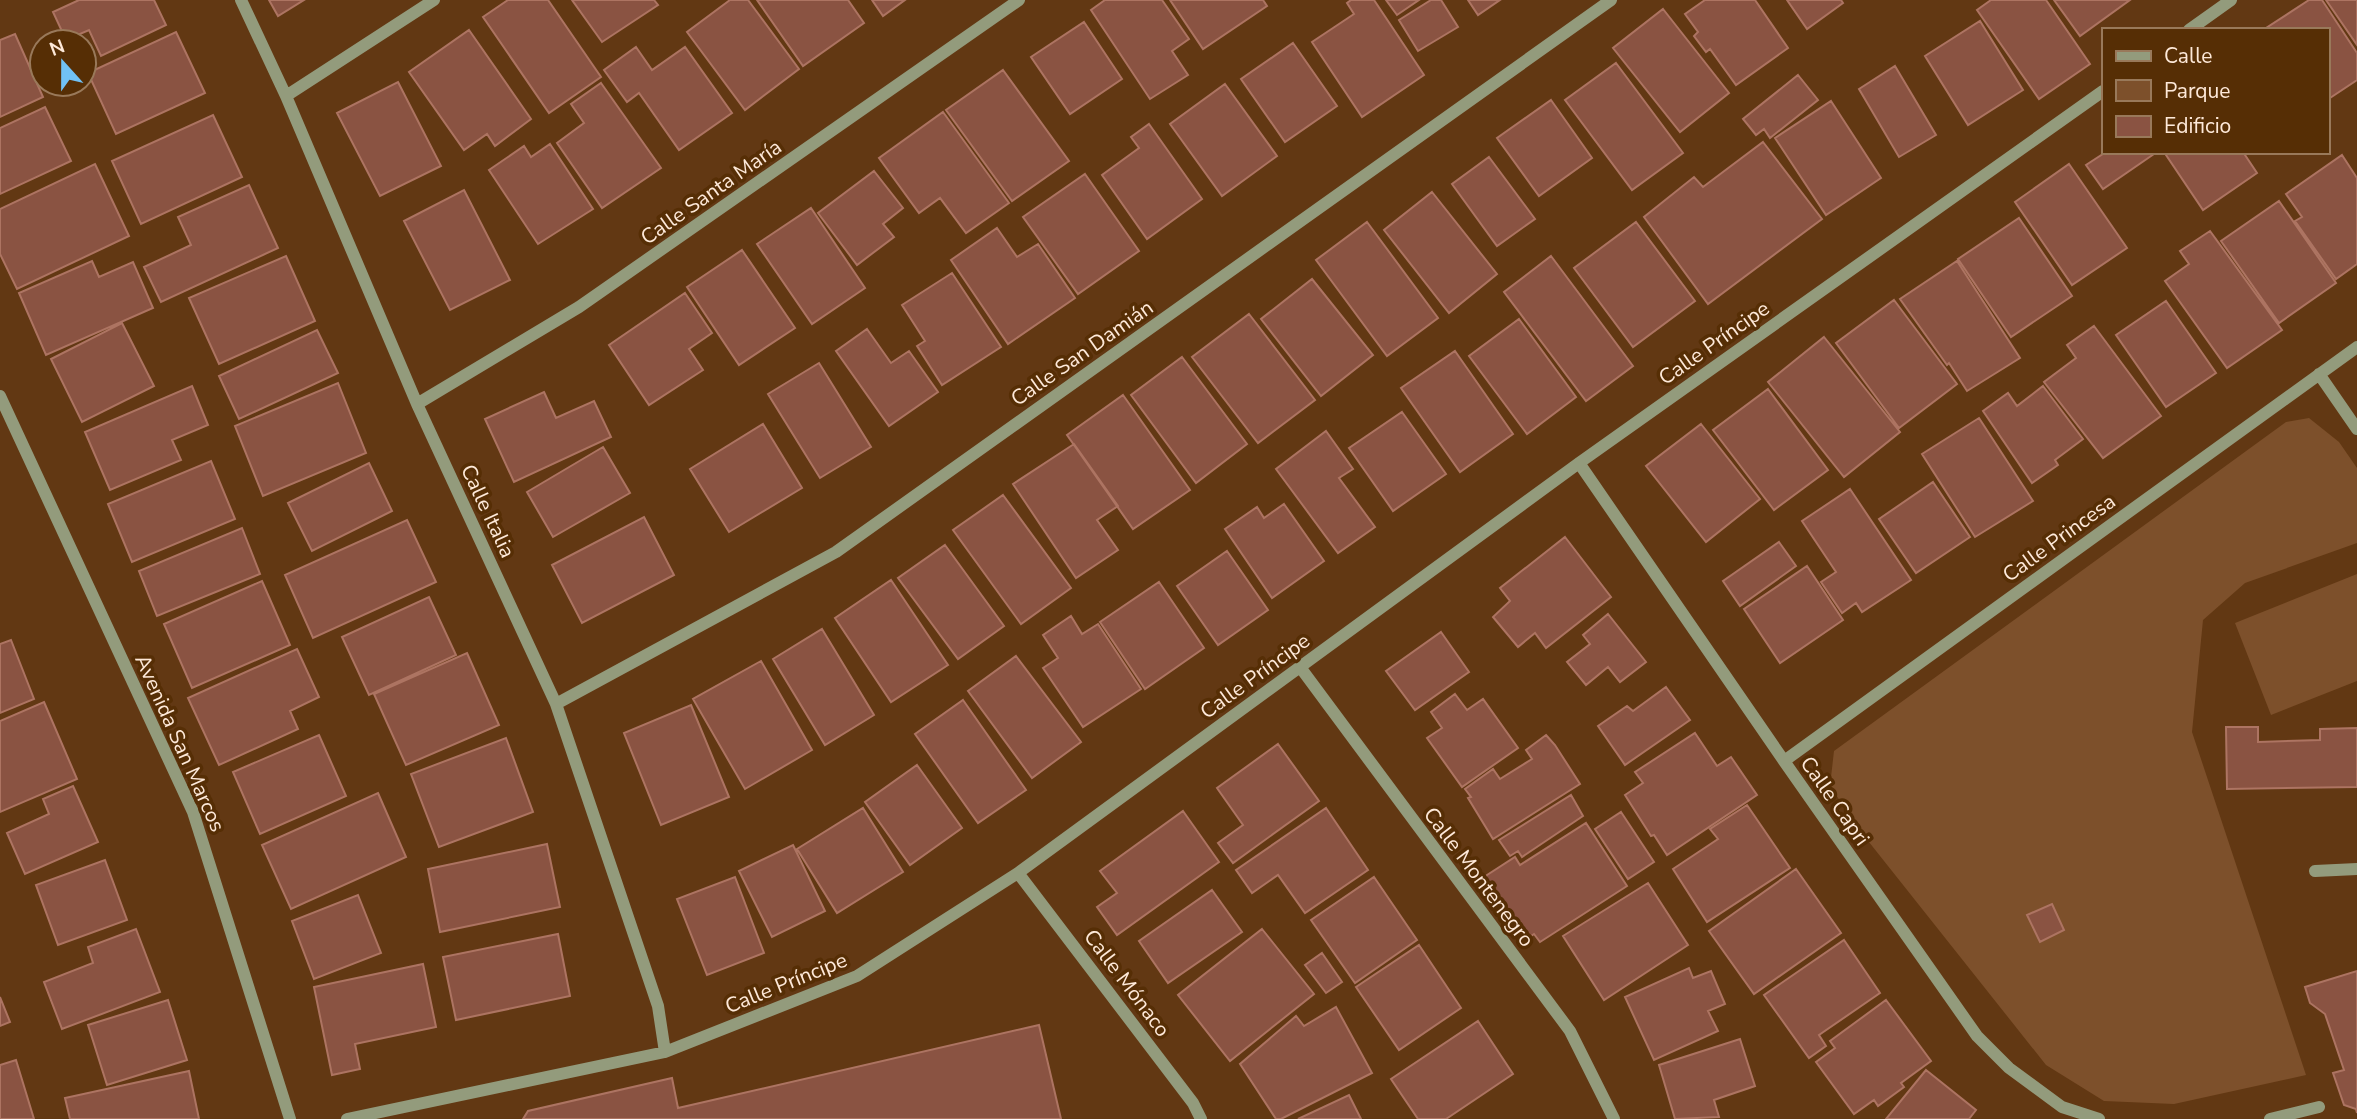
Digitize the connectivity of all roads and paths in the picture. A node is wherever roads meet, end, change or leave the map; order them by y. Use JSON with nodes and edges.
{"nodes":[{"id":1,"x":240,"y":0,"type":"edge"},
{"id":2,"x":434,"y":0,"type":"edge"},
{"id":3,"x":1019,"y":0,"type":"edge"},
{"id":4,"x":1611,"y":0,"type":"edge"},
{"id":5,"x":2231,"y":0,"type":"edge"},
{"id":6,"x":2192,"y":28,"type":"edge"},
{"id":7,"x":2102,"y":92,"type":"edge"},
{"id":8,"x":286,"y":96,"type":"junction"},
{"id":9,"x":2357,"y":347,"type":"edge"},
{"id":10,"x":2319,"y":374,"type":"junction"},
{"id":11,"x":0,"y":396,"type":"edge"},
{"id":12,"x":417,"y":404,"type":"junction"},
{"id":13,"x":2357,"y":429,"type":"edge"},
{"id":14,"x":1579,"y":463,"type":"junction"},
{"id":15,"x":1300,"y":667,"type":"junction"},
{"id":16,"x":556,"y":704,"type":"junction"},
{"id":17,"x":1784,"y":761,"type":"junction"},
{"id":18,"x":2357,"y":869,"type":"edge"},
{"id":19,"x":2315,"y":871,"type":"dead end"},
{"id":20,"x":1018,"y":873,"type":"junction"},
{"id":21,"x":665,"y":1052,"type":"junction"},
{"id":22,"x":2319,"y":1107,"type":"dead end"},
{"id":23,"x":290,"y":1119,"type":"edge"},
{"id":24,"x":347,"y":1119,"type":"edge"},
{"id":25,"x":1201,"y":1119,"type":"edge"},
{"id":26,"x":1614,"y":1119,"type":"edge"},
{"id":27,"x":2099,"y":1119,"type":"edge"},
{"id":28,"x":2270,"y":1119,"type":"edge"}],
"edges":[{"from":1,"to":8,"type":"street","name":"Calle Italia"},
{"from":2,"to":8,"type":"street"},
{"from":3,"to":12,"type":"street","name":"Calle Santa María"},
{"from":4,"to":16,"type":"street","name":"Calle San Damián"},
{"from":5,"to":6,"type":"street"},
{"from":7,"to":14,"type":"street","name":"Calle Príncipe"},
{"from":8,"to":12,"type":"street","name":"Calle Italia"},
{"from":9,"to":10,"type":"street","name":"Calle Princesa"},
{"from":10,"to":13,"type":"street"},
{"from":10,"to":17,"type":"street","name":"Calle Princesa"},
{"from":11,"to":23,"type":"street","name":"Avenida San Marcos"},
{"from":12,"to":16,"type":"street","name":"Calle Italia"},
{"from":14,"to":15,"type":"street","name":"Calle Príncipe"},
{"from":14,"to":17,"type":"street","name":"Calle Capri"},
{"from":15,"to":20,"type":"street","name":"Calle Príncipe"},
{"from":15,"to":26,"type":"street","name":"Calle Montenegro"},
{"from":16,"to":21,"type":"street","name":"Calle Italia"},
{"from":17,"to":27,"type":"street","name":"Calle Capri"},
{"from":18,"to":19,"type":"street"},
{"from":20,"to":21,"type":"street","name":"Calle Príncipe"},
{"from":20,"to":25,"type":"street","name":"Calle Mónaco"},
{"from":21,"to":24,"type":"street","name":"Calle Príncipe"},
{"from":22,"to":28,"type":"street"}]}
